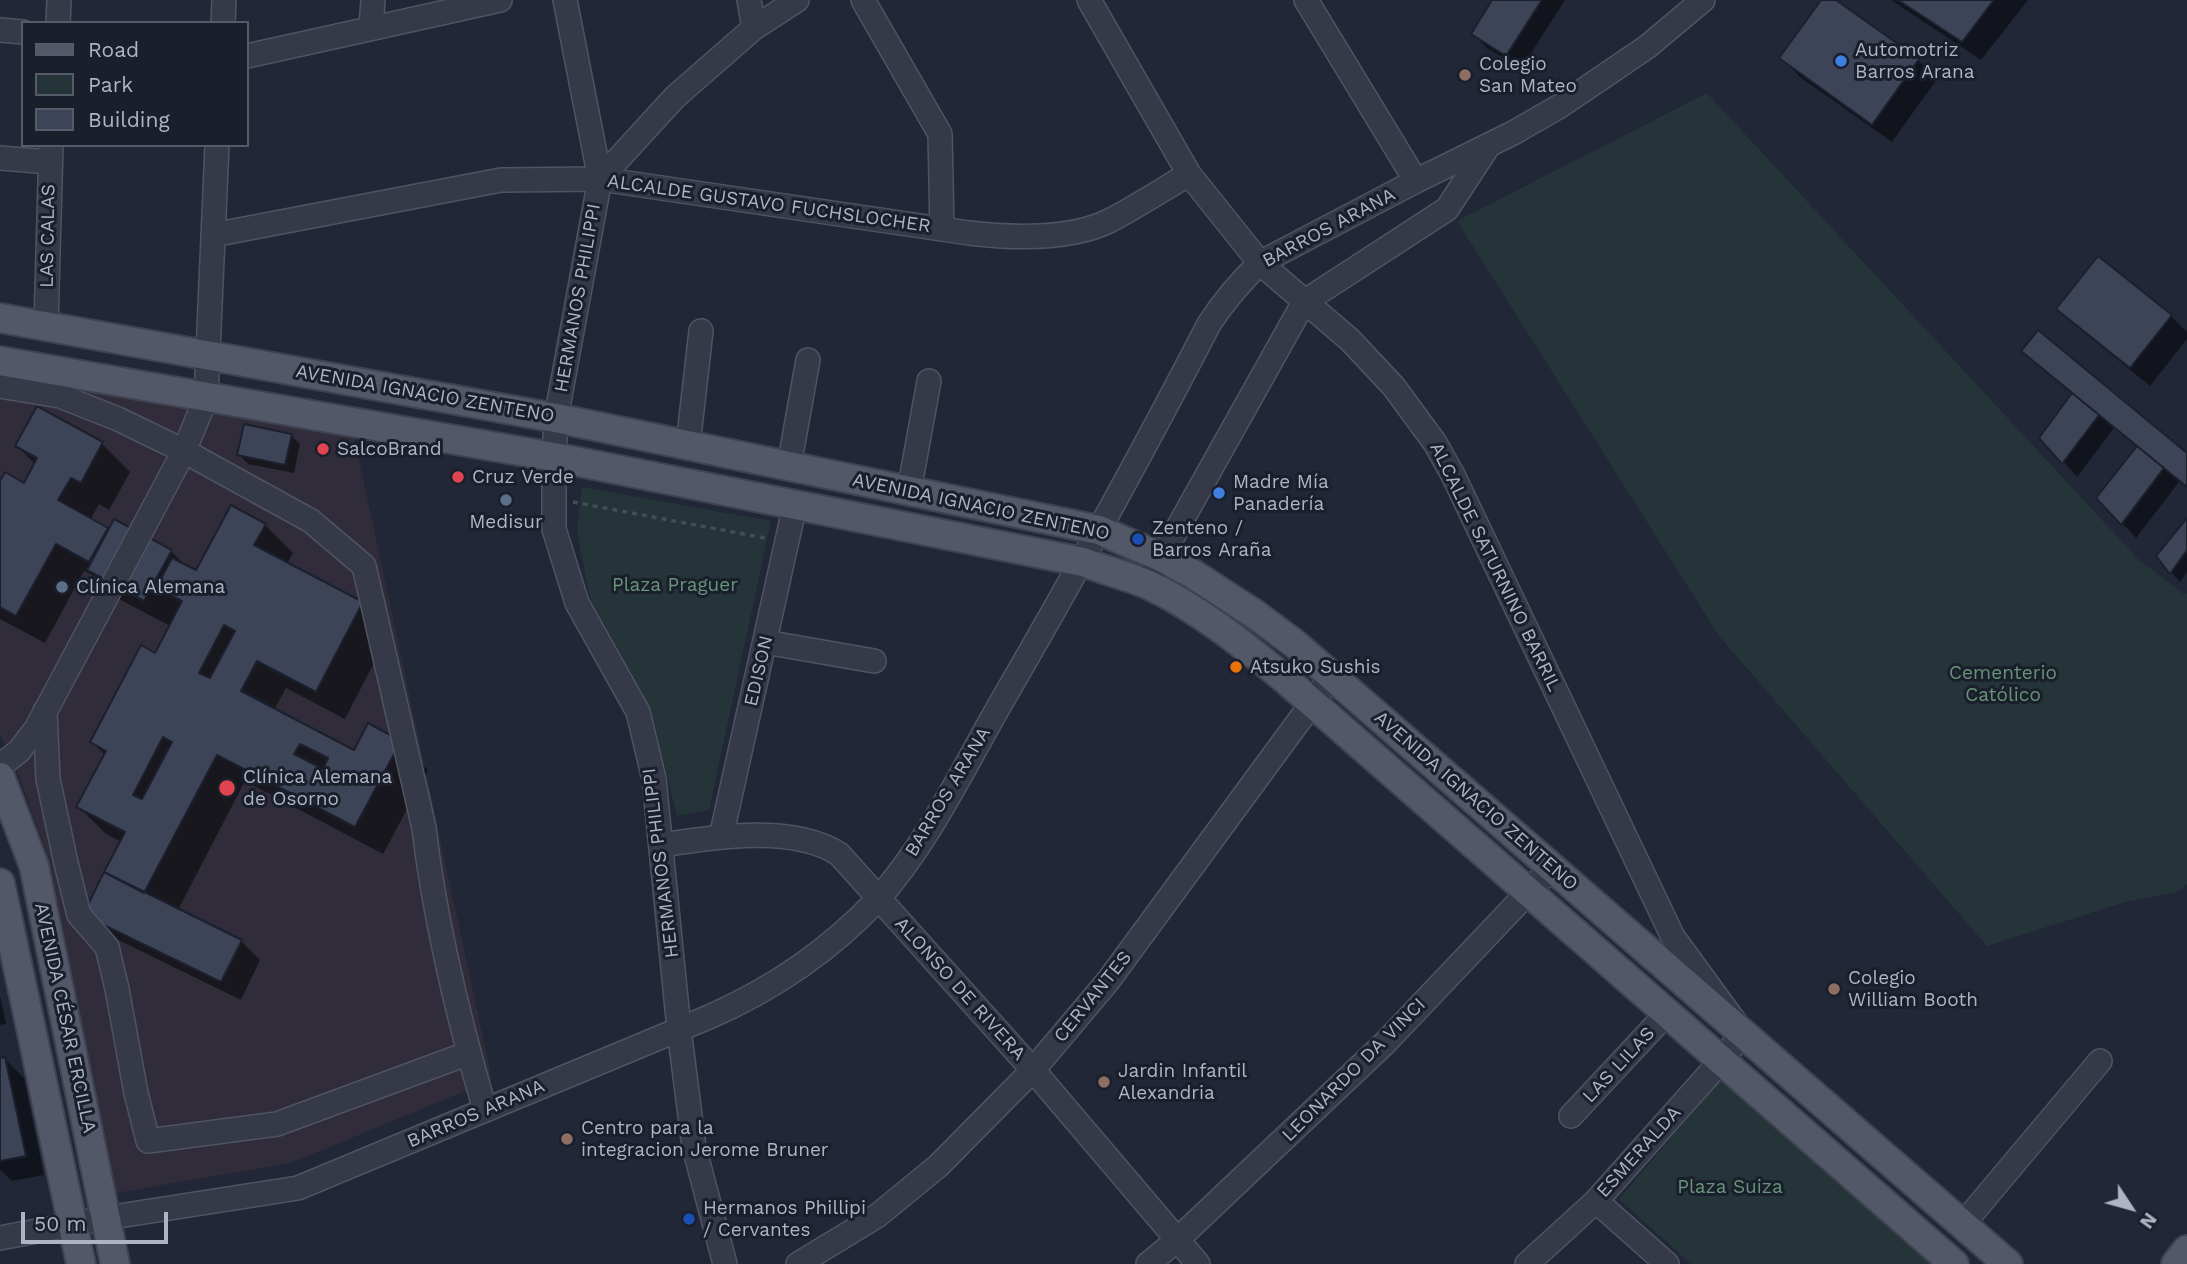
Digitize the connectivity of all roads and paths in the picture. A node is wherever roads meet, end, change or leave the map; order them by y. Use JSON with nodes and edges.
{"nodes":[{"id":1,"x":59,"y":0,"type":"edge"},
{"id":2,"x":224,"y":0,"type":"edge"},
{"id":3,"x":373,"y":0,"type":"edge"},
{"id":4,"x":499,"y":0,"type":"edge"},
{"id":5,"x":565,"y":0,"type":"edge"},
{"id":6,"x":749,"y":0,"type":"edge"},
{"id":7,"x":797,"y":0,"type":"edge"},
{"id":8,"x":863,"y":0,"type":"edge"},
{"id":9,"x":1089,"y":0,"type":"edge"},
{"id":10,"x":1306,"y":0,"type":"edge"},
{"id":11,"x":1703,"y":0,"type":"edge"},
{"id":12,"x":58,"y":21,"type":"edge"},
{"id":13,"x":223,"y":21,"type":"edge"},
{"id":14,"x":371,"y":28,"type":"junction"},
{"id":15,"x":754,"y":28,"type":"junction"},
{"id":16,"x":0,"y":30,"type":"edge"},
{"id":17,"x":21,"y":32,"type":"edge"},
{"id":18,"x":248,"y":56,"type":"edge"},
{"id":19,"x":1489,"y":146,"type":"junction"},
{"id":20,"x":217,"y":147,"type":"edge"},
{"id":21,"x":50,"y":153,"type":"edge"},
{"id":22,"x":0,"y":158,"type":"edge"},
{"id":23,"x":1189,"y":174,"type":"junction"},
{"id":24,"x":600,"y":179,"type":"junction"},
{"id":25,"x":1416,"y":181,"type":"junction"},
{"id":26,"x":942,"y":229,"type":"junction"},
{"id":27,"x":213,"y":235,"type":"junction"},
{"id":28,"x":1260,"y":264,"type":"junction"},
{"id":29,"x":1304,"y":302,"type":"junction"},
{"id":30,"x":0,"y":318,"type":"edge"},
{"id":31,"x":46,"y":326,"type":"junction"},
{"id":32,"x":701,"y":331,"type":"dead end"},
{"id":33,"x":208,"y":356,"type":"junction"},
{"id":34,"x":808,"y":360,"type":"dead end"},
{"id":35,"x":0,"y":361,"type":"edge"},
{"id":36,"x":325,"y":376,"type":"junction"},
{"id":37,"x":929,"y":381,"type":"dead end"},
{"id":38,"x":0,"y":386,"type":"edge"},
{"id":39,"x":206,"y":398,"type":"junction"},
{"id":40,"x":319,"y":416,"type":"junction"},
{"id":41,"x":556,"y":418,"type":"junction"},
{"id":42,"x":688,"y":445,"type":"junction"},
{"id":43,"x":184,"y":451,"type":"junction"},
{"id":44,"x":554,"y":457,"type":"junction"},
{"id":45,"x":789,"y":466,"type":"junction"},
{"id":46,"x":909,"y":491,"type":"junction"},
{"id":47,"x":554,"y":502,"type":"junction"},
{"id":48,"x":795,"y":505,"type":"junction"},
{"id":49,"x":1099,"y":530,"type":"junction"},
{"id":50,"x":787,"y":542,"type":"junction"},
{"id":51,"x":1161,"y":557,"type":"junction"},
{"id":52,"x":1083,"y":562,"type":"junction"},
{"id":53,"x":1148,"y":585,"type":"junction"},
{"id":54,"x":765,"y":642,"type":"junction"},
{"id":55,"x":874,"y":661,"type":"dead end"},
{"id":56,"x":1332,"y":676,"type":"junction"},
{"id":57,"x":1311,"y":702,"type":"junction"},
{"id":58,"x":45,"y":711,"type":"junction"},
{"id":59,"x":0,"y":766,"type":"edge"},
{"id":60,"x":0,"y":777,"type":"edge"},
{"id":61,"x":721,"y":837,"type":"junction"},
{"id":62,"x":662,"y":845,"type":"junction"},
{"id":63,"x":1552,"y":867,"type":"junction"},
{"id":64,"x":0,"y":883,"type":"edge"},
{"id":65,"x":1529,"y":892,"type":"junction"},
{"id":66,"x":878,"y":898,"type":"junction"},
{"id":67,"x":4,"y":913,"type":"edge"},
{"id":68,"x":1673,"y":937,"type":"junction"},
{"id":69,"x":1643,"y":946,"type":"junction"},
{"id":70,"x":1667,"y":1013,"type":"junction"},
{"id":71,"x":679,"y":1029,"type":"junction"},
{"id":72,"x":1743,"y":1033,"type":"junction"},
{"id":73,"x":469,"y":1053,"type":"junction"},
{"id":74,"x":1721,"y":1061,"type":"junction"},
{"id":75,"x":2100,"y":1061,"type":"dead end"},
{"id":76,"x":1033,"y":1070,"type":"junction"},
{"id":77,"x":485,"y":1110,"type":"junction"},
{"id":78,"x":1571,"y":1116,"type":"dead end"},
{"id":79,"x":1596,"y":1201,"type":"junction"},
{"id":80,"x":106,"y":1218,"type":"junction"},
{"id":81,"x":73,"y":1224,"type":"junction"},
{"id":82,"x":1963,"y":1224,"type":"junction"},
{"id":83,"x":0,"y":1238,"type":"edge"},
{"id":84,"x":1177,"y":1240,"type":"junction"},
{"id":85,"x":2187,"y":1250,"type":"edge"},
{"id":86,"x":81,"y":1264,"type":"edge"},
{"id":87,"x":116,"y":1264,"type":"edge"},
{"id":88,"x":725,"y":1264,"type":"edge"},
{"id":89,"x":798,"y":1264,"type":"edge"},
{"id":90,"x":1148,"y":1264,"type":"edge"},
{"id":91,"x":1198,"y":1264,"type":"edge"},
{"id":92,"x":1527,"y":1264,"type":"edge"},
{"id":93,"x":1667,"y":1264,"type":"edge"},
{"id":94,"x":1954,"y":1264,"type":"edge"},
{"id":95,"x":2008,"y":1264,"type":"edge"},
{"id":96,"x":2175,"y":1264,"type":"edge"}],
"edges":[{"from":1,"to":12,"type":"street"},
{"from":2,"to":13,"type":"street"},
{"from":3,"to":14,"type":"street"},
{"from":4,"to":14,"type":"street"},
{"from":5,"to":24,"type":"street"},
{"from":6,"to":15,"type":"street"},
{"from":7,"to":15,"type":"street","name":"HERMANOS PHILIPPI"},
{"from":8,"to":26,"type":"street"},
{"from":9,"to":23,"type":"street","name":"ALCALDE SATURNINO BARRIL"},
{"from":10,"to":25,"type":"street"},
{"from":11,"to":19,"type":"street","name":"BARROS ARANA"},
{"from":14,"to":18,"type":"street"},
{"from":15,"to":24,"type":"street","name":"HERMANOS PHILIPPI"},
{"from":16,"to":17,"type":"street"},
{"from":19,"to":25,"type":"street","name":"BARROS ARANA"},
{"from":19,"to":29,"type":"street","name":"BARROS ARANA"},
{"from":20,"to":27,"type":"street"},
{"from":21,"to":22,"type":"street"},
{"from":21,"to":31,"type":"street","name":"LAS CALAS"},
{"from":23,"to":26,"type":"street","name":"ALCALDE GUSTAVO FUCHSLOCHER"},
{"from":23,"to":28,"type":"street","name":"ALCALDE SATURNINO BARRIL"},
{"from":24,"to":26,"type":"street","name":"ALCALDE GUSTAVO FUCHSLOCHER"},
{"from":24,"to":27,"type":"street","name":"ALCALDE GUSTAVO FUCHSLOCHER"},
{"from":24,"to":41,"type":"street","name":"HERMANOS PHILIPPI"},
{"from":25,"to":28,"type":"street","name":"BARROS ARANA"},
{"from":27,"to":33,"type":"street"},
{"from":28,"to":29,"type":"street","name":"ALCALDE SATURNINO BARRIL"},
{"from":28,"to":49,"type":"street","name":"BARROS ARANA"},
{"from":29,"to":51,"type":"street","name":"BARROS ARANA"},
{"from":29,"to":68,"type":"street","name":"ALCALDE SATURNINO BARRIL"},
{"from":30,"to":31,"type":"main road","name":"AVENIDA IGNACIO ZENTENO"},
{"from":31,"to":33,"type":"main road","name":"AVENIDA IGNACIO ZENTENO"},
{"from":32,"to":42,"type":"street"},
{"from":33,"to":36,"type":"main road","name":"AVENIDA IGNACIO ZENTENO"},
{"from":33,"to":39,"type":"street"},
{"from":34,"to":45,"type":"street"},
{"from":35,"to":39,"type":"main road","name":"AVENIDA IGNACIO ZENTENO"},
{"from":36,"to":40,"type":"main road"},
{"from":36,"to":41,"type":"main road","name":"AVENIDA IGNACIO ZENTENO"},
{"from":37,"to":46,"type":"street"},
{"from":38,"to":43,"type":"street"},
{"from":39,"to":40,"type":"main road","name":"AVENIDA IGNACIO ZENTENO"},
{"from":39,"to":43,"type":"street"},
{"from":40,"to":44,"type":"main road","name":"AVENIDA IGNACIO ZENTENO"},
{"from":41,"to":42,"type":"main road","name":"AVENIDA IGNACIO ZENTENO"},
{"from":41,"to":44,"type":"street","name":"HERMANOS PHILIPPI"},
{"from":42,"to":45,"type":"main road","name":"AVENIDA IGNACIO ZENTENO"},
{"from":43,"to":58,"type":"street"},
{"from":43,"to":73,"type":"street"},
{"from":44,"to":47,"type":"street","name":"HERMANOS PHILIPPI"},
{"from":44,"to":48,"type":"main road","name":"AVENIDA IGNACIO ZENTENO"},
{"from":45,"to":46,"type":"main road","name":"AVENIDA IGNACIO ZENTENO"},
{"from":46,"to":49,"type":"main road","name":"AVENIDA IGNACIO ZENTENO"},
{"from":47,"to":50,"type":"path"},
{"from":47,"to":62,"type":"street","name":"HERMANOS PHILIPPI"},
{"from":48,"to":50,"type":"street","name":"EDISON"},
{"from":48,"to":52,"type":"main road","name":"AVENIDA IGNACIO ZENTENO"},
{"from":49,"to":51,"type":"main road","name":"AVENIDA IGNACIO ZENTENO"},
{"from":49,"to":52,"type":"street","name":"BARROS ARANA"},
{"from":50,"to":54,"type":"street","name":"EDISON"},
{"from":51,"to":53,"type":"street","name":"BARROS ARANA"},
{"from":51,"to":56,"type":"main road","name":"AVENIDA IGNACIO ZENTENO"},
{"from":52,"to":53,"type":"main road","name":"AVENIDA IGNACIO ZENTENO"},
{"from":52,"to":66,"type":"street","name":"BARROS ARANA"},
{"from":53,"to":57,"type":"main road","name":"AVENIDA IGNACIO ZENTENO"},
{"from":54,"to":55,"type":"street"},
{"from":54,"to":61,"type":"street","name":"EDISON"},
{"from":56,"to":57,"type":"street","name":"CERVANTES"},
{"from":56,"to":63,"type":"main road","name":"AVENIDA IGNACIO ZENTENO"},
{"from":57,"to":65,"type":"main road","name":"AVENIDA IGNACIO ZENTENO"},
{"from":57,"to":76,"type":"street","name":"CERVANTES"},
{"from":58,"to":59,"type":"street"},
{"from":58,"to":73,"type":"street"},
{"from":60,"to":80,"type":"main road","name":"AVENIDA CÉSAR ERCILLA"},
{"from":61,"to":62,"type":"street","name":"ALONSO DE RIVERA"},
{"from":61,"to":66,"type":"street","name":"ALONSO DE RIVERA"},
{"from":62,"to":71,"type":"street","name":"HERMANOS PHILIPPI"},
{"from":63,"to":65,"type":"street","name":"LEONARDO DA VINCI"},
{"from":63,"to":69,"type":"main road","name":"AVENIDA IGNACIO ZENTENO"},
{"from":64,"to":67,"type":"main road","name":"AVENIDA CÉSAR ERCILLA"},
{"from":65,"to":70,"type":"main road","name":"AVENIDA IGNACIO ZENTENO"},
{"from":65,"to":84,"type":"street","name":"LEONARDO DA VINCI"},
{"from":66,"to":71,"type":"street","name":"BARROS ARANA"},
{"from":66,"to":76,"type":"street","name":"ALONSO DE RIVERA"},
{"from":67,"to":81,"type":"main road","name":"AVENIDA CÉSAR ERCILLA"},
{"from":68,"to":69,"type":"street"},
{"from":68,"to":72,"type":"street","name":"ALCALDE SATURNINO BARRIL"},
{"from":69,"to":72,"type":"main road","name":"AVENIDA IGNACIO ZENTENO"},
{"from":70,"to":74,"type":"main road","name":"AVENIDA IGNACIO ZENTENO"},
{"from":70,"to":78,"type":"street","name":"LAS LILAS"},
{"from":71,"to":77,"type":"street","name":"BARROS ARANA"},
{"from":71,"to":88,"type":"street","name":"HERMANOS PHILIPPI"},
{"from":72,"to":74,"type":"street","name":"ESMERALDA"},
{"from":72,"to":82,"type":"main road","name":"AVENIDA IGNACIO ZENTENO"},
{"from":73,"to":77,"type":"street"},
{"from":74,"to":79,"type":"street","name":"ESMERALDA"},
{"from":74,"to":94,"type":"main road","name":"AVENIDA IGNACIO ZENTENO"},
{"from":75,"to":82,"type":"street"},
{"from":76,"to":84,"type":"street","name":"ALONSO DE RIVERA"},
{"from":76,"to":89,"type":"street","name":"CERVANTES"},
{"from":77,"to":80,"type":"street","name":"BARROS ARANA"},
{"from":79,"to":92,"type":"street","name":"ESMERALDA"},
{"from":79,"to":93,"type":"street"},
{"from":80,"to":81,"type":"street","name":"BARROS ARANA"},
{"from":80,"to":87,"type":"main road","name":"AVENIDA CÉSAR ERCILLA"},
{"from":81,"to":83,"type":"street","name":"BARROS ARANA"},
{"from":81,"to":86,"type":"main road","name":"AVENIDA CÉSAR ERCILLA"},
{"from":82,"to":95,"type":"main road","name":"AVENIDA IGNACIO ZENTENO"},
{"from":84,"to":90,"type":"street","name":"LEONARDO DA VINCI"},
{"from":84,"to":91,"type":"street","name":"ALONSO DE RIVERA"},
{"from":85,"to":96,"type":"main road"}]}
